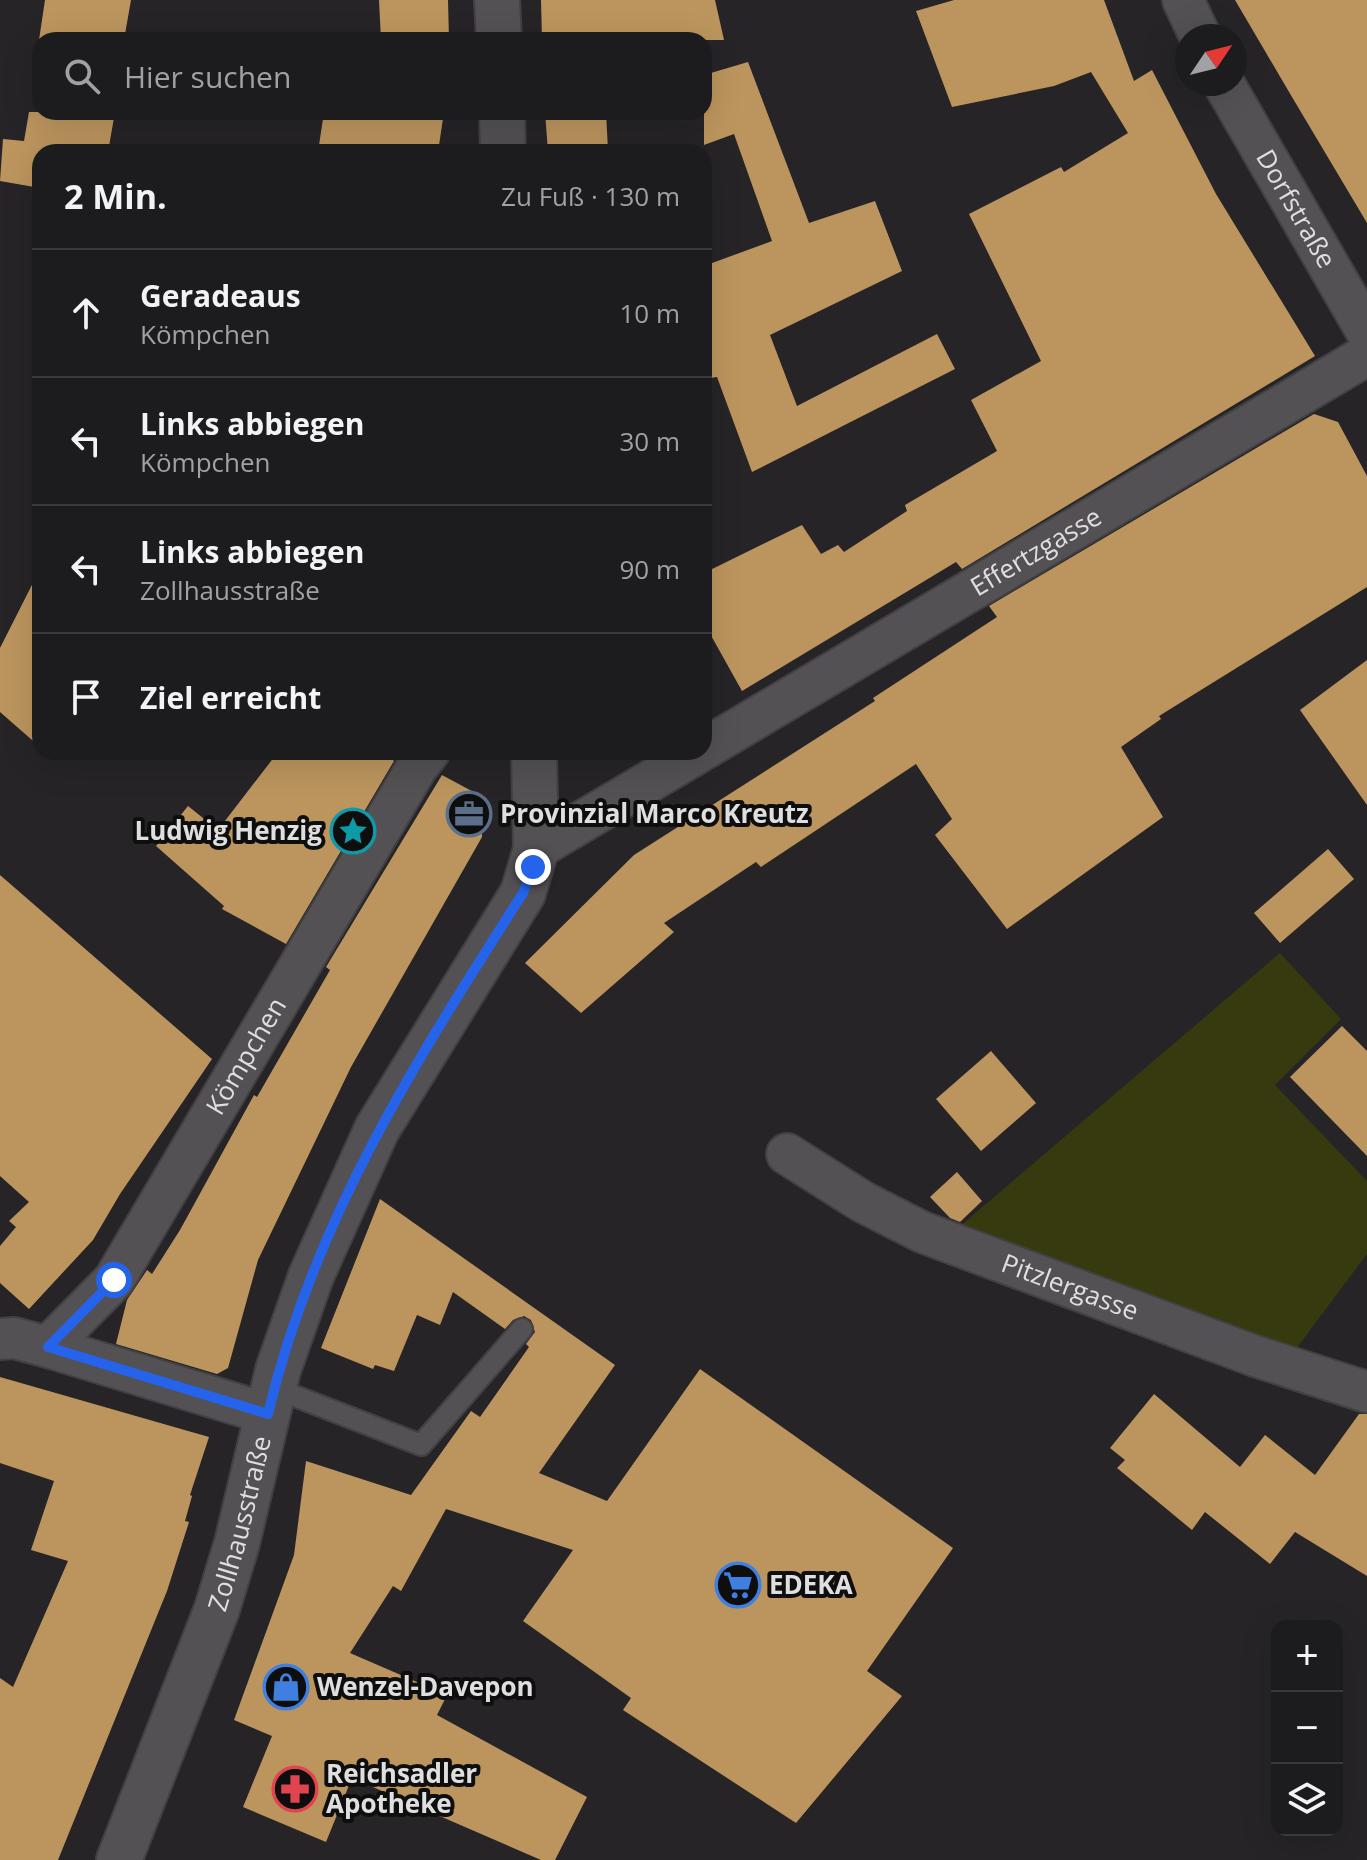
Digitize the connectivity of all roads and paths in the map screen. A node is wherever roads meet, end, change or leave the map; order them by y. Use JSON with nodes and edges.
{"nodes":[{"id":1,"x":497,"y":0,"type":"edge"},
{"id":2,"x":1183,"y":0,"type":"edge"},
{"id":3,"x":1194,"y":24,"type":"edge"},
{"id":4,"x":499,"y":32,"type":"edge"},
{"id":5,"x":1231,"y":96,"type":"edge"},
{"id":6,"x":502,"y":120,"type":"edge"},
{"id":7,"x":503,"y":144,"type":"edge"},
{"id":8,"x":1367,"y":332,"type":"edge"},
{"id":9,"x":1367,"y":355,"type":"edge"},
{"id":10,"x":712,"y":744,"type":"edge"},
{"id":11,"x":423,"y":760,"type":"edge"},
{"id":12,"x":534,"y":760,"type":"edge"},
{"id":13,"x":686,"y":760,"type":"edge"},
{"id":14,"x":536,"y":849,"type":"junction"},
{"id":15,"x":787,"y":1154,"type":"dead end"},
{"id":16,"x":522,"y":1329,"type":"dead end"},
{"id":17,"x":0,"y":1339,"type":"edge"},
{"id":18,"x":48,"y":1347,"type":"junction"},
{"id":19,"x":1367,"y":1392,"type":"edge"},
{"id":20,"x":271,"y":1401,"type":"junction"},
{"id":21,"x":119,"y":1860,"type":"edge"}],
"edges":[{"from":1,"to":4,"type":"street"},
{"from":2,"to":3,"type":"street"},
{"from":5,"to":8,"type":"street","name":"Dorfstraße"},
{"from":6,"to":7,"type":"street"},
{"from":9,"to":10,"type":"street","name":"Effertzgasse"},
{"from":11,"to":18,"type":"street","name":"Kömpchen"},
{"from":12,"to":14,"type":"street","name":"Zollhausstraße"},
{"from":13,"to":14,"type":"street"},
{"from":14,"to":20,"type":"street","name":"Zollhausstraße"},
{"from":15,"to":19,"type":"street","name":"Pitzlergasse"},
{"from":16,"to":20,"type":"lane"},
{"from":17,"to":18,"type":"street"},
{"from":18,"to":20,"type":"street"},
{"from":20,"to":21,"type":"street","name":"Zollhausstraße"}]}
